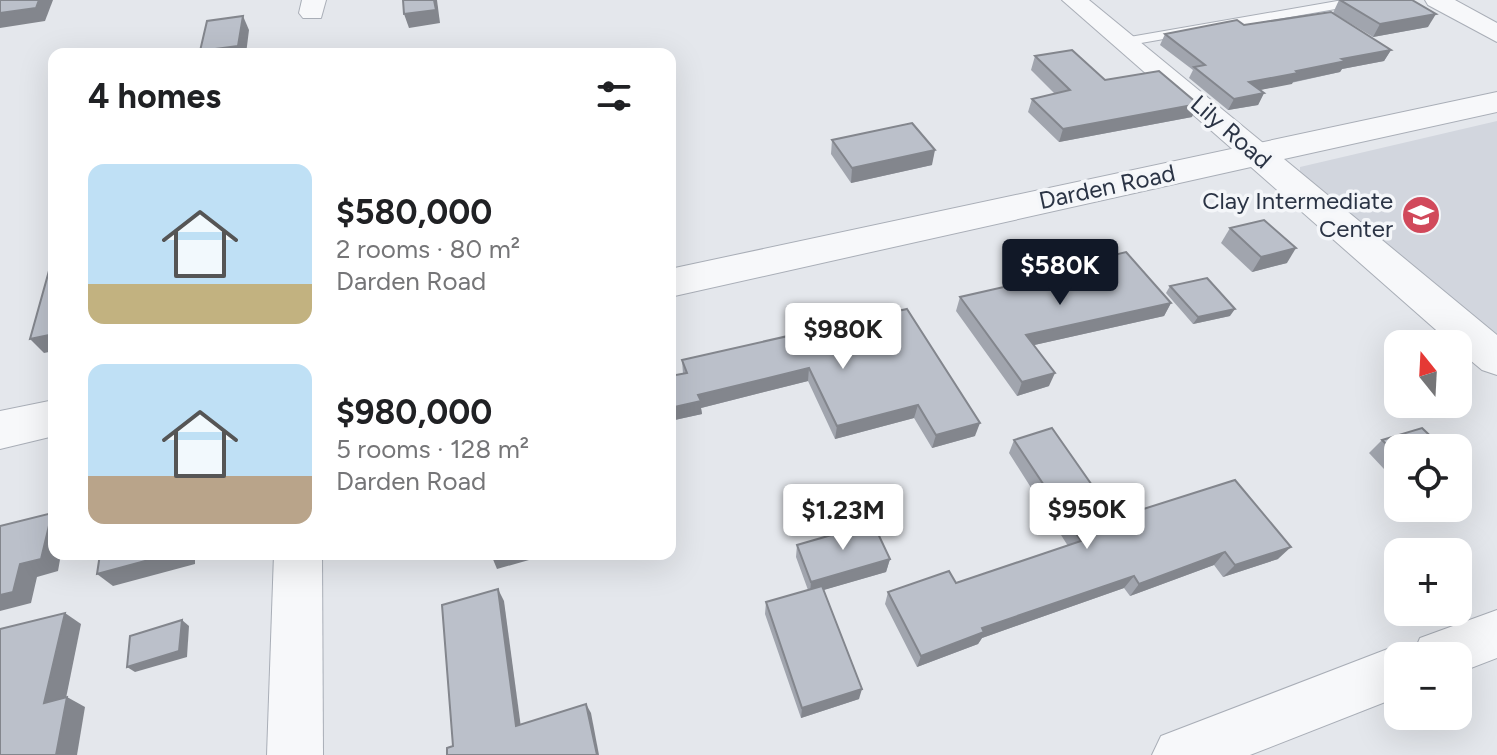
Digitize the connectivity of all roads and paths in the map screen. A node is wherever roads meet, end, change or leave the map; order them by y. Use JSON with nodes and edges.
{"nodes":[{"id":1,"x":1074,"y":0,"type":"edge"},
{"id":2,"x":1364,"y":0,"type":"edge"},
{"id":3,"x":1437,"y":0,"type":"edge"},
{"id":4,"x":1497,"y":34,"type":"edge"},
{"id":5,"x":1124,"y":42,"type":"junction"},
{"id":6,"x":1497,"y":102,"type":"edge"},
{"id":7,"x":1257,"y":154,"type":"junction"},
{"id":8,"x":676,"y":282,"type":"edge"},
{"id":9,"x":1497,"y":359,"type":"edge"},
{"id":10,"x":48,"y":419,"type":"edge"},
{"id":11,"x":0,"y":430,"type":"edge"},
{"id":12,"x":298,"y":560,"type":"edge"},
{"id":13,"x":1497,"y":634,"type":"edge"},
{"id":14,"x":1472,"y":643,"type":"edge"},
{"id":15,"x":1384,"y":676,"type":"edge"},
{"id":16,"x":295,"y":755,"type":"edge"},
{"id":17,"x":1180,"y":755,"type":"edge"}],
"edges":[{"from":1,"to":5,"type":"street","name":"Lily Road"},
{"from":2,"to":5,"type":"lane"},
{"from":3,"to":4,"type":"street"},
{"from":5,"to":7,"type":"street","name":"Lily Road"},
{"from":6,"to":7,"type":"street","name":"Darden Road"},
{"from":7,"to":8,"type":"street","name":"Darden Road"},
{"from":7,"to":9,"type":"street","name":"Lily Road"},
{"from":10,"to":11,"type":"street"},
{"from":12,"to":16,"type":"street"},
{"from":13,"to":14,"type":"street"},
{"from":15,"to":17,"type":"street"}]}
